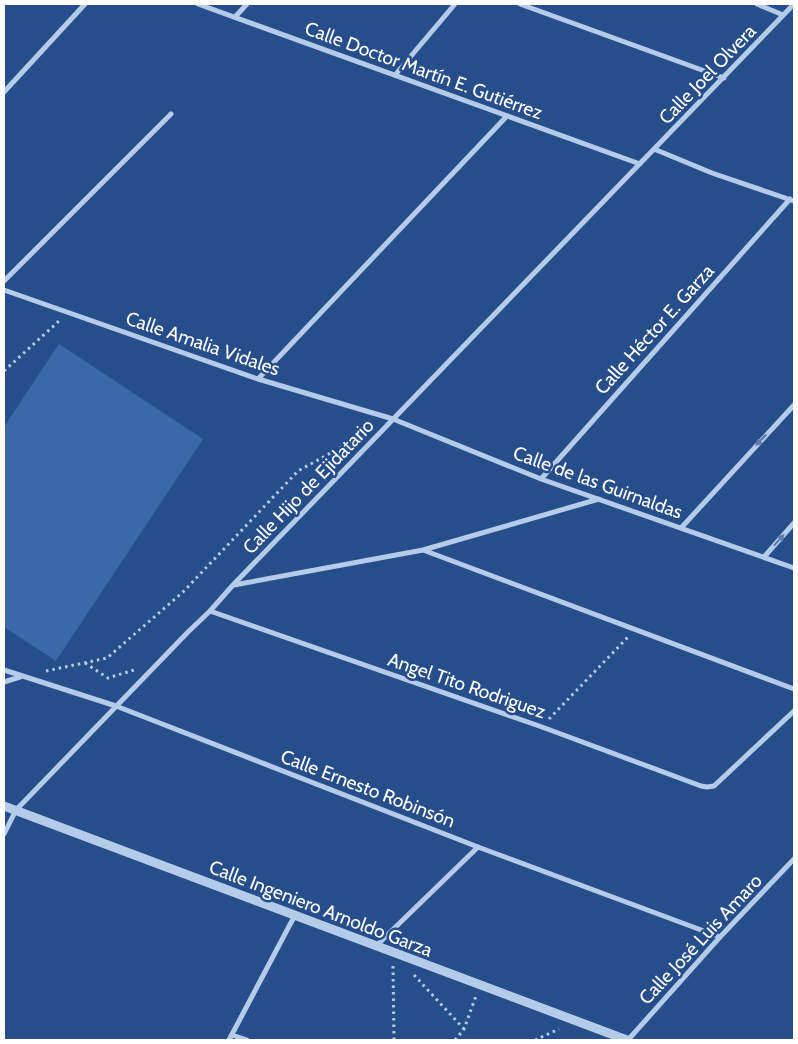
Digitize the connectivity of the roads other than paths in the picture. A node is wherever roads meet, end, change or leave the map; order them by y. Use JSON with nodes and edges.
{"nodes":[{"id":1,"x":85,"y":4,"type":"edge"},
{"id":2,"x":198,"y":4,"type":"edge"},
{"id":3,"x":246,"y":4,"type":"edge"},
{"id":4,"x":455,"y":4,"type":"edge"},
{"id":5,"x":520,"y":4,"type":"edge"},
{"id":6,"x":757,"y":4,"type":"edge"},
{"id":7,"x":794,"y":4,"type":"edge"},
{"id":8,"x":784,"y":15,"type":"junction"},
{"id":9,"x":234,"y":17,"type":"junction"},
{"id":10,"x":395,"y":75,"type":"junction"},
{"id":11,"x":724,"y":78,"type":"junction"},
{"id":12,"x":4,"y":92,"type":"edge"},
{"id":13,"x":171,"y":114,"type":"dead end"},
{"id":14,"x":507,"y":116,"type":"junction"},
{"id":15,"x":654,"y":149,"type":"junction"},
{"id":16,"x":640,"y":164,"type":"junction"},
{"id":17,"x":792,"y":200,"type":"edge"},
{"id":18,"x":4,"y":281,"type":"edge"},
{"id":19,"x":4,"y":290,"type":"edge"},
{"id":20,"x":258,"y":379,"type":"junction"},
{"id":21,"x":794,"y":404,"type":"edge"},
{"id":22,"x":394,"y":420,"type":"junction"},
{"id":23,"x":541,"y":479,"type":"junction"},
{"id":24,"x":599,"y":499,"type":"junction"},
{"id":25,"x":794,"y":523,"type":"edge"},
{"id":26,"x":681,"y":528,"type":"junction"},
{"id":27,"x":423,"y":550,"type":"junction"},
{"id":28,"x":764,"y":557,"type":"junction"},
{"id":29,"x":794,"y":568,"type":"edge"},
{"id":30,"x":233,"y":585,"type":"junction"},
{"id":31,"x":210,"y":611,"type":"junction"},
{"id":32,"x":4,"y":670,"type":"edge"},
{"id":33,"x":21,"y":677,"type":"junction"},
{"id":34,"x":4,"y":682,"type":"edge"},
{"id":35,"x":794,"y":689,"type":"edge"},
{"id":36,"x":116,"y":706,"type":"junction"},
{"id":37,"x":794,"y":711,"type":"edge"},
{"id":38,"x":4,"y":806,"type":"edge"},
{"id":39,"x":16,"y":810,"type":"junction"},
{"id":40,"x":4,"y":834,"type":"edge"},
{"id":41,"x":478,"y":847,"type":"junction"},
{"id":42,"x":794,"y":860,"type":"edge"},
{"id":43,"x":792,"y":866,"type":"edge"},
{"id":44,"x":295,"y":915,"type":"junction"},
{"id":45,"x":720,"y":937,"type":"junction"},
{"id":46,"x":376,"y":946,"type":"junction"},
{"id":47,"x":231,"y":1038,"type":"edge"},
{"id":48,"x":247,"y":1040,"type":"edge"},
{"id":49,"x":628,"y":1040,"type":"edge"}],
"edges":[{"from":1,"to":12,"type":"street"},
{"from":2,"to":9,"type":"street","name":"Calle Doctor Martín E. Gutiérrez"},
{"from":3,"to":9,"type":"street"},
{"from":4,"to":10,"type":"street"},
{"from":5,"to":11,"type":"street"},
{"from":6,"to":8,"type":"street"},
{"from":7,"to":8,"type":"street","name":"Calle Joel Olvera"},
{"from":8,"to":11,"type":"street","name":"Calle Joel Olvera"},
{"from":9,"to":10,"type":"street","name":"Calle Doctor Martín E. Gutiérrez"},
{"from":10,"to":14,"type":"street","name":"Calle Doctor Martín E. Gutiérrez"},
{"from":11,"to":15,"type":"street","name":"Calle Joel Olvera"},
{"from":13,"to":18,"type":"street"},
{"from":14,"to":16,"type":"street","name":"Calle Doctor Martín E. Gutiérrez"},
{"from":14,"to":20,"type":"street"},
{"from":15,"to":16,"type":"street","name":"Calle Joel Olvera"},
{"from":15,"to":17,"type":"street"},
{"from":16,"to":22,"type":"street","name":"Calle Hijo de Ejidatario"},
{"from":17,"to":23,"type":"street","name":"Calle Héctor E. Garza"},
{"from":19,"to":20,"type":"street","name":"Calle Amalia Vidales"},
{"from":20,"to":22,"type":"street","name":"Calle Amalia Vidales"},
{"from":21,"to":26,"type":"street","one_way":true},
{"from":22,"to":23,"type":"street","name":"Calle de las Guirnaldas"},
{"from":22,"to":30,"type":"street","name":"Calle Hijo de Ejidatario"},
{"from":23,"to":24,"type":"street","name":"Calle de las Guirnaldas"},
{"from":24,"to":26,"type":"street","name":"Calle de las Guirnaldas"},
{"from":24,"to":27,"type":"street"},
{"from":28,"to":25,"type":"street","one_way":true},
{"from":26,"to":28,"type":"street","name":"Calle de las Guirnaldas"},
{"from":27,"to":30,"type":"street"},
{"from":27,"to":35,"type":"street"},
{"from":28,"to":29,"type":"street","name":"Calle de las Guirnaldas"},
{"from":30,"to":31,"type":"street","name":"Calle Hijo de Ejidatario"},
{"from":31,"to":36,"type":"street","name":"Calle Hijo de Ejidatario"},
{"from":31,"to":37,"type":"street","name":"Angel Tito Rodriguez"},
{"from":32,"to":33,"type":"street","name":"Calle Ernesto Robinsón"},
{"from":33,"to":34,"type":"street"},
{"from":33,"to":36,"type":"street","name":"Calle Ernesto Robinsón"},
{"from":36,"to":39,"type":"street","name":"Calle Hijo de Ejidatario"},
{"from":36,"to":41,"type":"street","name":"Calle Ernesto Robinsón"},
{"from":38,"to":39,"type":"street","name":"Calle Ingeniero Arnoldo Garza"},
{"from":39,"to":40,"type":"street","name":"Calle Hijo de Ejidatario"},
{"from":39,"to":44,"type":"street","name":"Calle Ingeniero Arnoldo Garza"},
{"from":41,"to":45,"type":"street","name":"Calle Ernesto Robinsón"},
{"from":41,"to":46,"type":"street"},
{"from":42,"to":43,"type":"street","name":"Calle José Luis Amaro"},
{"from":43,"to":45,"type":"street","name":"Calle José Luis Amaro"},
{"from":44,"to":46,"type":"street","name":"Calle Ingeniero Arnoldo Garza"},
{"from":44,"to":47,"type":"street"},
{"from":45,"to":49,"type":"street","name":"Calle José Luis Amaro"},
{"from":46,"to":49,"type":"street","name":"Calle Ingeniero Arnoldo Garza"},
{"from":47,"to":48,"type":"street"}]}
